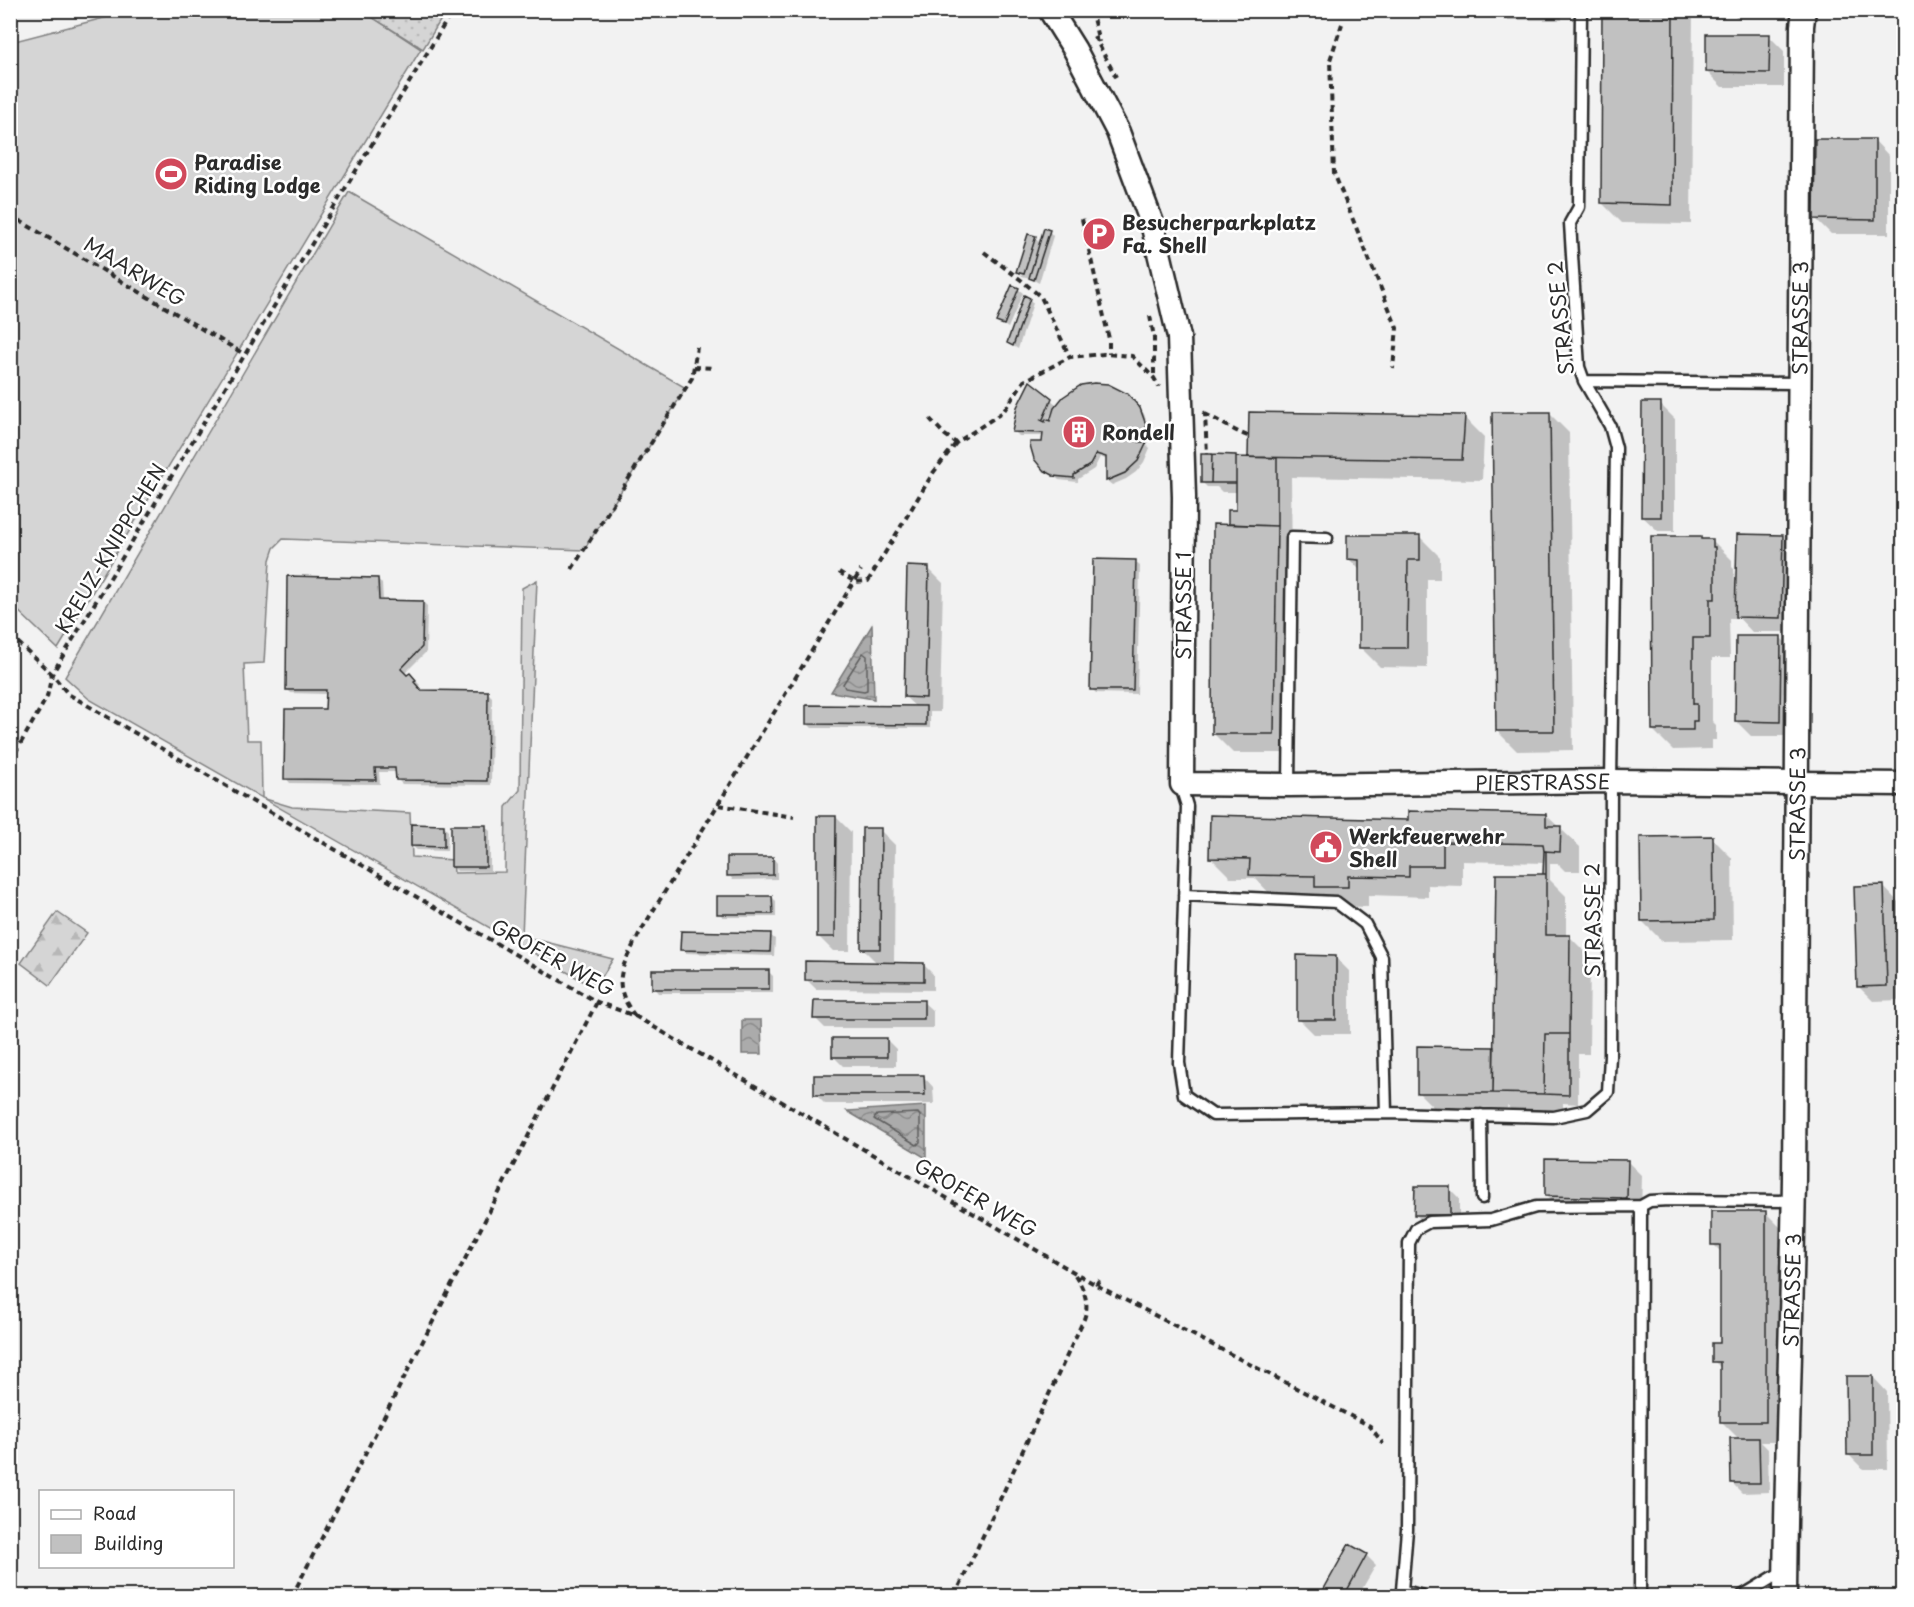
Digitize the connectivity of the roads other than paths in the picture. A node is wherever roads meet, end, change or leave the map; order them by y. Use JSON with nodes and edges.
{"nodes":[{"id":1,"x":1050,"y":10,"type":"edge"},
{"id":2,"x":1581,"y":10,"type":"edge"},
{"id":3,"x":1804,"y":10,"type":"edge"},
{"id":4,"x":1584,"y":381,"type":"junction"},
{"id":5,"x":1798,"y":383,"type":"junction"},
{"id":6,"x":1327,"y":538,"type":"dead end"},
{"id":7,"x":1611,"y":781,"type":"junction"},
{"id":8,"x":1798,"y":783,"type":"junction"},
{"id":9,"x":1182,"y":784,"type":"junction"},
{"id":10,"x":1904,"y":784,"type":"edge"},
{"id":11,"x":1289,"y":785,"type":"junction"},
{"id":12,"x":1184,"y":895,"type":"junction"},
{"id":13,"x":1386,"y":1113,"type":"junction"},
{"id":14,"x":1481,"y":1115,"type":"junction"},
{"id":15,"x":1482,"y":1198,"type":"dead end"},
{"id":16,"x":1794,"y":1201,"type":"junction"},
{"id":17,"x":1641,"y":1206,"type":"junction"},
{"id":18,"x":1785,"y":1570,"type":"junction"},
{"id":19,"x":1401,"y":1593,"type":"edge"},
{"id":20,"x":1422,"y":1596,"type":"edge"},
{"id":21,"x":1640,"y":1596,"type":"edge"},
{"id":22,"x":1742,"y":1596,"type":"edge"},
{"id":23,"x":1785,"y":1596,"type":"edge"}],
"edges":[{"from":1,"to":9,"type":"street","name":"STRASSE 1"},
{"from":2,"to":4,"type":"lane","name":"STRASSE 2"},
{"from":3,"to":5,"type":"street","name":"STRASSE 3"},
{"from":4,"to":5,"type":"lane"},
{"from":4,"to":7,"type":"lane","name":"STRASSE 2"},
{"from":5,"to":8,"type":"street","name":"STRASSE 3"},
{"from":6,"to":11,"type":"lane"},
{"from":7,"to":8,"type":"street","name":"PIERSTRASSE"},
{"from":7,"to":11,"type":"street","name":"PIERSTRASSE"},
{"from":7,"to":14,"type":"lane","name":"STRASSE 2"},
{"from":8,"to":10,"type":"street","name":"PIERSTRASSE"},
{"from":8,"to":16,"type":"street","name":"STRASSE 3"},
{"from":9,"to":11,"type":"street","name":"PIERSTRASSE"},
{"from":9,"to":12,"type":"lane","name":"STRASSE 2"},
{"from":12,"to":13,"type":"lane"},
{"from":12,"to":13,"type":"lane","name":"STRASSE 2"},
{"from":13,"to":14,"type":"lane","name":"STRASSE 2"},
{"from":14,"to":15,"type":"lane"},
{"from":16,"to":17,"type":"lane"},
{"from":16,"to":18,"type":"street","name":"STRASSE 3"},
{"from":17,"to":19,"type":"lane"},
{"from":17,"to":21,"type":"lane"},
{"from":18,"to":22,"type":"lane"},
{"from":18,"to":23,"type":"street","name":"STRASSE 3"},
{"from":19,"to":20,"type":"lane"}]}
